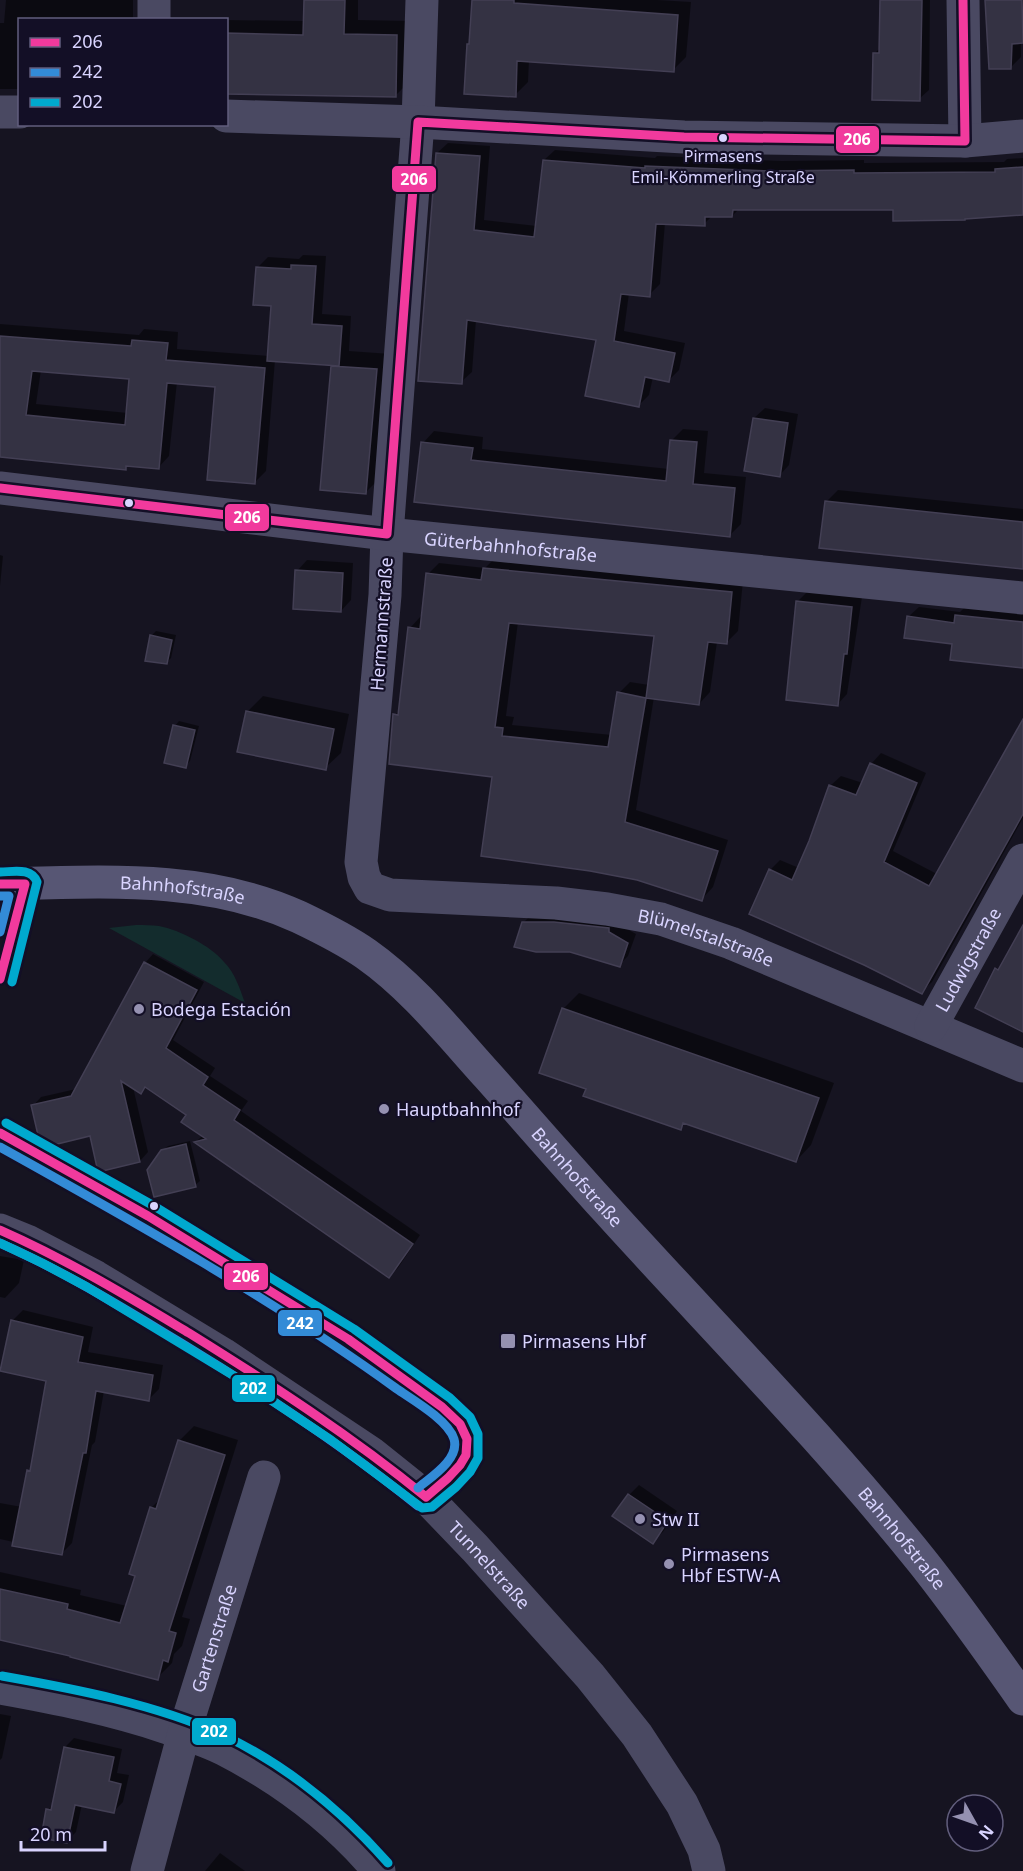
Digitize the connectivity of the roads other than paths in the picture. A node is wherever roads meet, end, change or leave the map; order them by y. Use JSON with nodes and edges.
{"nodes":[{"id":1,"x":154,"y":0,"type":"edge"},
{"id":2,"x":422,"y":0,"type":"edge"},
{"id":3,"x":963,"y":0,"type":"edge"},
{"id":4,"x":154,"y":18,"type":"edge"},
{"id":5,"x":0,"y":112,"type":"edge"},
{"id":6,"x":18,"y":112,"type":"edge"},
{"id":7,"x":228,"y":116,"type":"edge"},
{"id":8,"x":418,"y":122,"type":"junction"},
{"id":9,"x":1023,"y":136,"type":"edge"},
{"id":10,"x":965,"y":141,"type":"junction"},
{"id":11,"x":0,"y":488,"type":"edge"},
{"id":12,"x":387,"y":534,"type":"junction"},
{"id":13,"x":1023,"y":598,"type":"edge"},
{"id":14,"x":1023,"y":860,"type":"edge"},
{"id":15,"x":0,"y":884,"type":"edge"},
{"id":16,"x":370,"y":888,"type":"joint"},
{"id":17,"x":931,"y":1026,"type":"junction"},
{"id":18,"x":1023,"y":1066,"type":"edge"},
{"id":19,"x":0,"y":1230,"type":"edge"},
{"id":20,"x":264,"y":1477,"type":"dead end"},
{"id":21,"x":0,"y":1688,"type":"edge"},
{"id":22,"x":1023,"y":1700,"type":"edge"},
{"id":23,"x":184,"y":1733,"type":"junction"},
{"id":24,"x":147,"y":1871,"type":"edge"},
{"id":25,"x":379,"y":1871,"type":"edge"},
{"id":26,"x":709,"y":1871,"type":"edge"}],
"edges":[{"from":1,"to":4,"type":"street"},
{"from":2,"to":8,"type":"street","name":"Hermannstraße"},
{"from":3,"to":10,"type":"street"},
{"from":5,"to":6,"type":"street"},
{"from":7,"to":8,"type":"street"},
{"from":8,"to":10,"type":"street"},
{"from":8,"to":12,"type":"street","name":"Hermannstraße"},
{"from":9,"to":10,"type":"street"},
{"from":11,"to":12,"type":"street","name":"Güterbahnhofstraße"},
{"from":12,"to":13,"type":"street","name":"Güterbahnhofstraße"},
{"from":12,"to":16,"type":"street","name":"Hermannstraße"},
{"from":14,"to":17,"type":"street","name":"Ludwigstraße"},
{"from":15,"to":22,"type":"street","name":"Bahnhofstraße"},
{"from":16,"to":17,"type":"street","name":"Blümelstalstraße"},
{"from":17,"to":18,"type":"street","name":"Blümelstalstraße"},
{"from":19,"to":26,"type":"street","name":"Tunnelstraße"},
{"from":20,"to":23,"type":"street","name":"Gartenstraße"},
{"from":21,"to":23,"type":"street"},
{"from":23,"to":24,"type":"street","name":"Gartenstraße"},
{"from":23,"to":25,"type":"street"}]}
